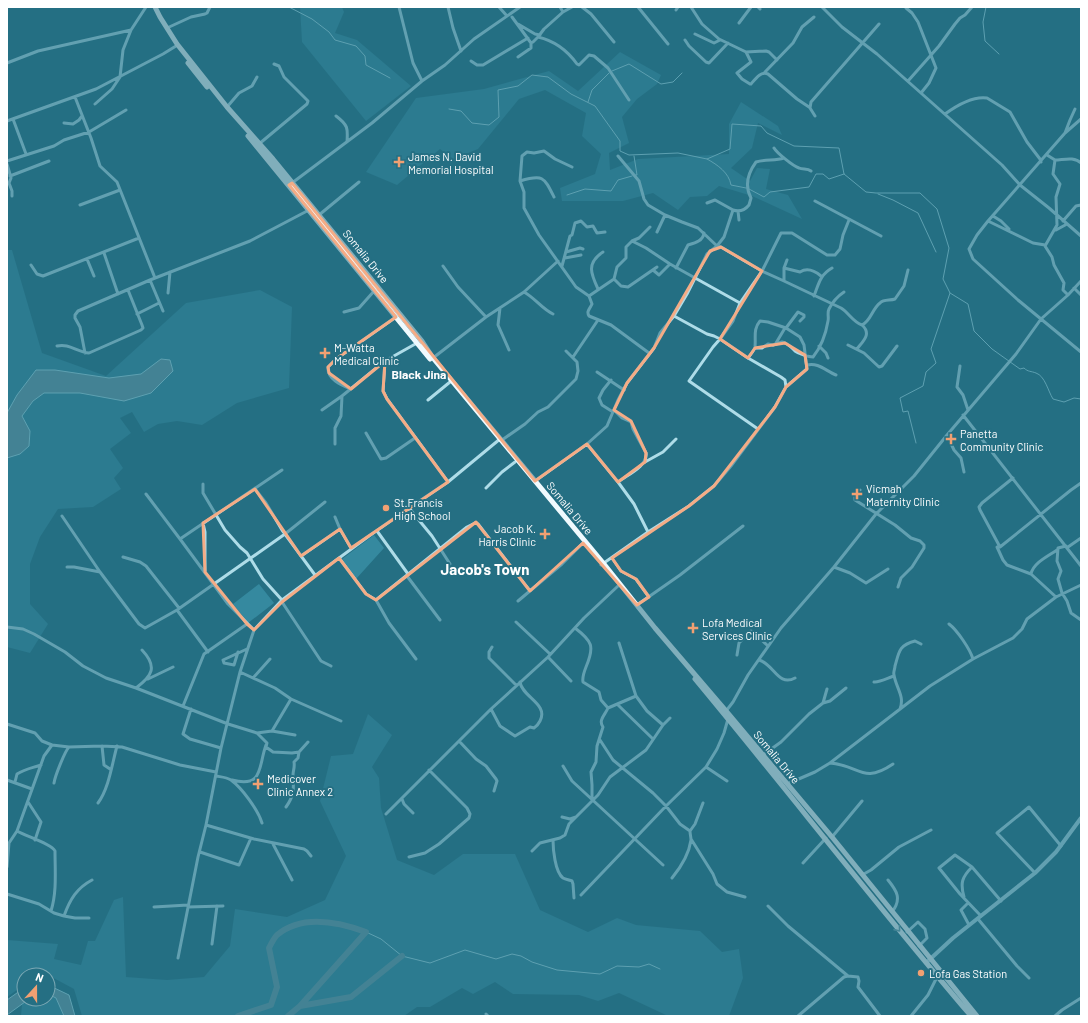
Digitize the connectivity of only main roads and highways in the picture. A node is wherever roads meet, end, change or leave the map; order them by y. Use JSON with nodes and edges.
{"nodes":[{"id":1,"x":152,"y":7,"type":"edge"},
{"id":2,"x":155,"y":7,"type":"edge"},
{"id":3,"x":291,"y":184,"type":"junction"},
{"id":4,"x":500,"y":440,"type":"junction"},
{"id":5,"x":602,"y":564,"type":"junction"},
{"id":6,"x":829,"y":838,"type":"junction"},
{"id":7,"x":917,"y":947,"type":"junction"},
{"id":8,"x":929,"y":960,"type":"junction"},
{"id":9,"x":971,"y":1016,"type":"edge"},
{"id":10,"x":977,"y":1016,"type":"edge"}],
"edges":[{"from":1,"to":3,"type":"main road","name":"Somalia Drive"},
{"from":2,"to":3,"type":"main road","name":"Somalia Drive"},
{"from":3,"to":4,"type":"main road","name":"Somalia Drive"},
{"from":3,"to":4,"type":"main road","name":"Somalia Drive"},
{"from":4,"to":5,"type":"main road","name":"Somalia Drive"},
{"from":4,"to":5,"type":"main road","name":"Somalia Drive"},
{"from":5,"to":6,"type":"main road","name":"Somalia Drive"},
{"from":5,"to":6,"type":"main road","name":"Somalia Drive"},
{"from":6,"to":7,"type":"main road","name":"Somalia Drive","one_way":true},
{"from":6,"to":7,"type":"main road","name":"Somalia Drive"},
{"from":7,"to":8,"type":"main road","name":"Somalia Drive"},
{"from":8,"to":9,"type":"main road","name":"Somalia Drive"},
{"from":8,"to":10,"type":"main road","name":"Somalia Drive"}]}
